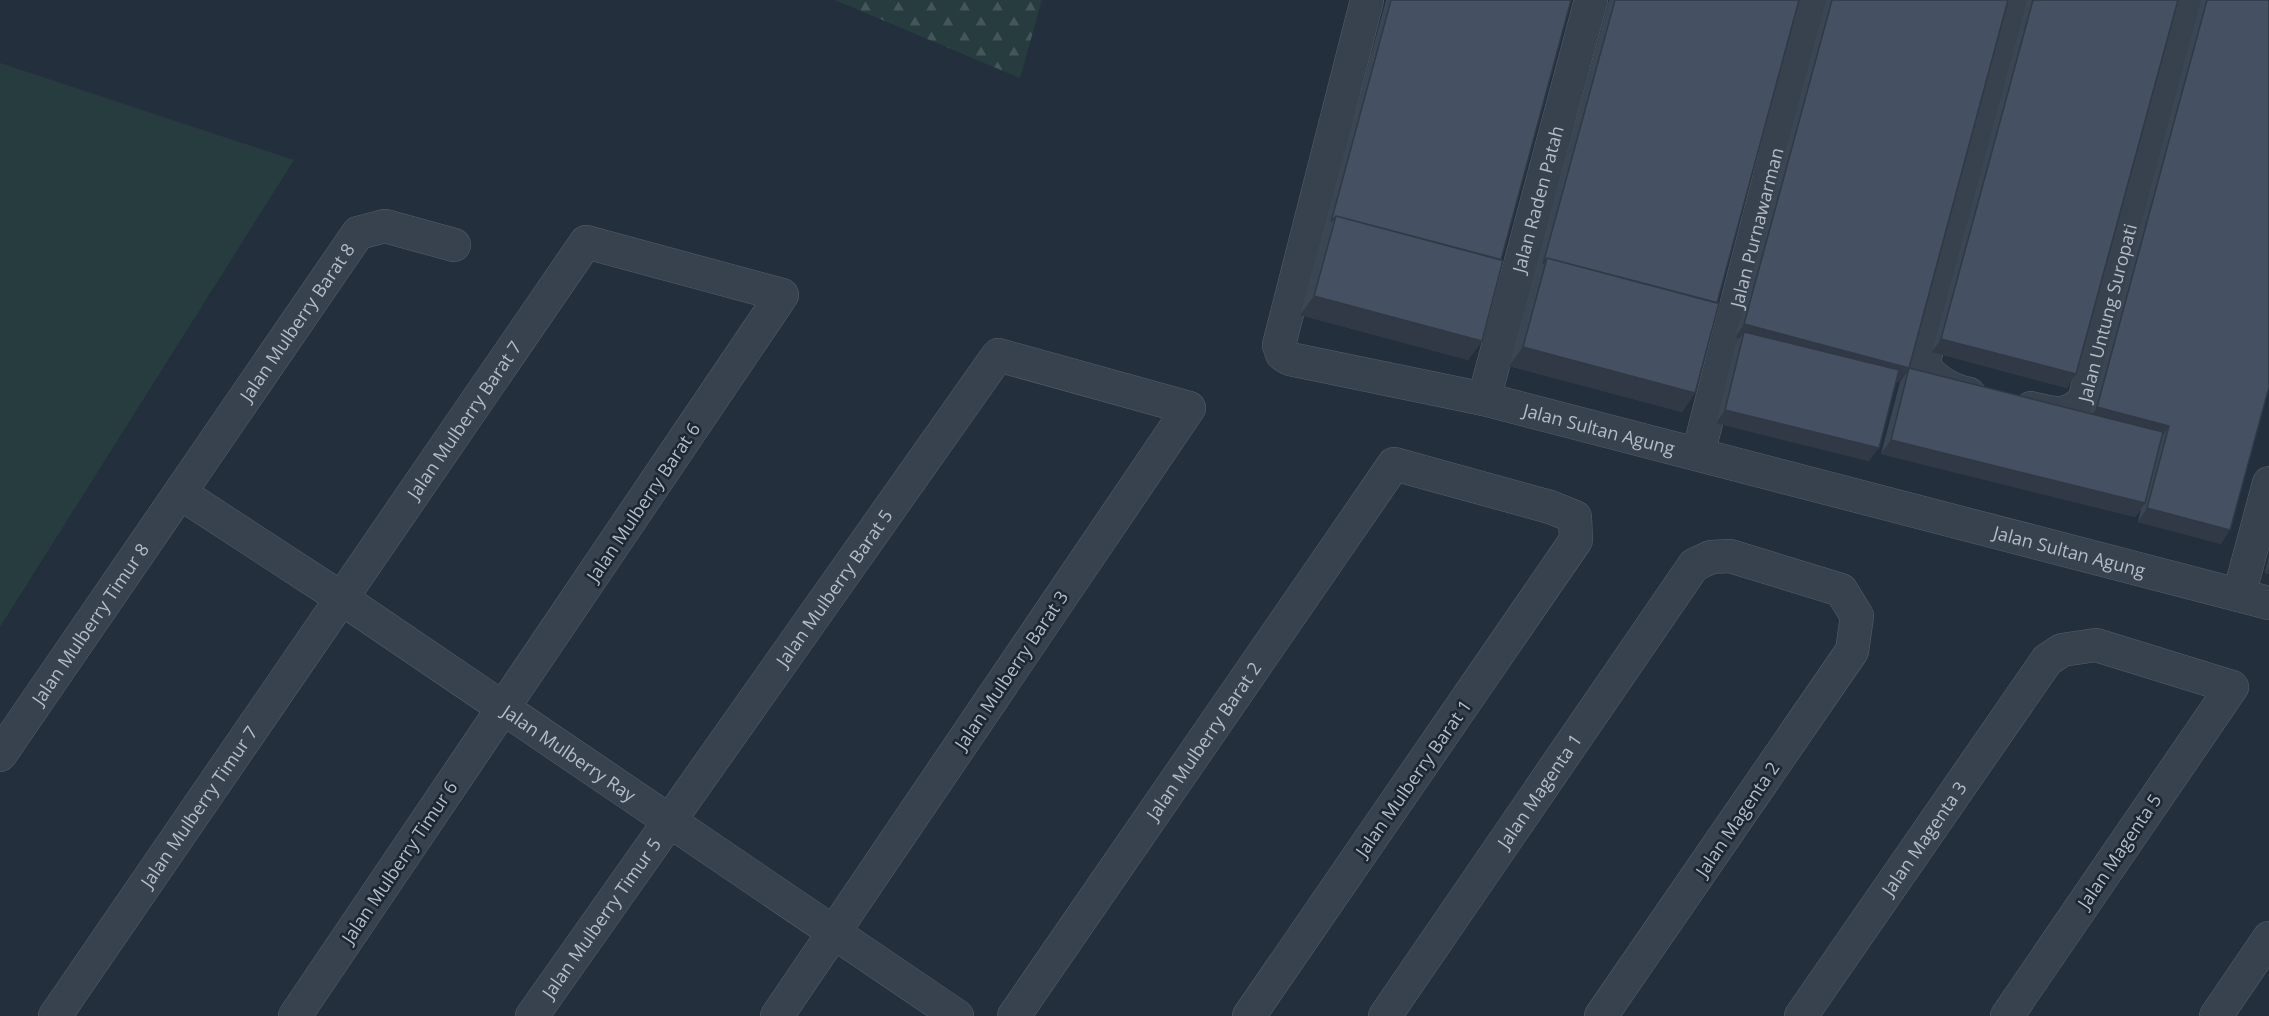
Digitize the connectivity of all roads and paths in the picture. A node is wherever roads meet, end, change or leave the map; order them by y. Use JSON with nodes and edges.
{"nodes":[{"id":1,"x":1367,"y":0,"type":"edge"},
{"id":2,"x":1591,"y":0,"type":"edge"},
{"id":3,"x":1815,"y":0,"type":"edge"},
{"id":4,"x":2019,"y":0,"type":"edge"},
{"id":5,"x":2189,"y":0,"type":"edge"},
{"id":6,"x":454,"y":245,"type":"dead end"},
{"id":7,"x":782,"y":295,"type":"joint"},
{"id":8,"x":1484,"y":399,"type":"junction"},
{"id":9,"x":1189,"y":408,"type":"joint"},
{"id":10,"x":1698,"y":454,"type":"junction"},
{"id":11,"x":2269,"y":483,"type":"edge"},
{"id":12,"x":180,"y":493,"type":"junction"},
{"id":13,"x":1576,"y":540,"type":"joint"},
{"id":14,"x":341,"y":598,"type":"junction"},
{"id":15,"x":2254,"y":599,"type":"edge"},
{"id":16,"x":1857,"y":615,"type":"joint"},
{"id":17,"x":2232,"y":687,"type":"joint"},
{"id":18,"x":504,"y":708,"type":"junction"},
{"id":19,"x":0,"y":755,"type":"edge"},
{"id":20,"x":670,"y":821,"type":"junction"},
{"id":21,"x":834,"y":932,"type":"junction"},
{"id":22,"x":2269,"y":938,"type":"edge"},
{"id":23,"x":55,"y":1016,"type":"edge"},
{"id":24,"x":295,"y":1016,"type":"edge"},
{"id":25,"x":532,"y":1016,"type":"edge"},
{"id":26,"x":777,"y":1016,"type":"edge"},
{"id":27,"x":957,"y":1016,"type":"edge"},
{"id":28,"x":1014,"y":1016,"type":"edge"},
{"id":29,"x":1249,"y":1016,"type":"edge"},
{"id":30,"x":1385,"y":1016,"type":"edge"},
{"id":31,"x":1601,"y":1016,"type":"edge"},
{"id":32,"x":1801,"y":1016,"type":"edge"},
{"id":33,"x":2007,"y":1016,"type":"edge"},
{"id":34,"x":2216,"y":1016,"type":"edge"}],
"edges":[{"from":1,"to":8,"type":"street","name":"Jalan Sultan Agung"},
{"from":2,"to":8,"type":"street","name":"Jalan Raden Patah"},
{"from":3,"to":10,"type":"street","name":"Jalan Purnawarman"},
{"from":4,"to":5,"type":"street","name":"Jalan Untung Suropati"},
{"from":6,"to":12,"type":"street","name":"Jalan Mulberry Barat 8"},
{"from":7,"to":14,"type":"street","name":"Jalan Mulberry Barat 7"},
{"from":7,"to":18,"type":"street","name":"Jalan Mulberry Barat 6"},
{"from":8,"to":10,"type":"street","name":"Jalan Sultan Agung"},
{"from":9,"to":20,"type":"street","name":"Jalan Mulberry Barat 5"},
{"from":9,"to":21,"type":"street","name":"Jalan Mulberry Barat 3"},
{"from":10,"to":15,"type":"street","name":"Jalan Sultan Agung"},
{"from":11,"to":15,"type":"street"},
{"from":12,"to":14,"type":"street","name":"Jalan Mulberry Ray"},
{"from":12,"to":19,"type":"street","name":"Jalan Mulberry Timur 8"},
{"from":13,"to":28,"type":"street","name":"Jalan Mulberry Barat 2"},
{"from":13,"to":29,"type":"street","name":"Jalan Mulberry Barat 1"},
{"from":14,"to":18,"type":"street","name":"Jalan Mulberry Ray"},
{"from":14,"to":23,"type":"street","name":"Jalan Mulberry Timur 7"},
{"from":16,"to":30,"type":"street","name":"Jalan Magenta 1"},
{"from":16,"to":31,"type":"street","name":"Jalan Magenta 2"},
{"from":17,"to":32,"type":"street","name":"Jalan Magenta 3"},
{"from":17,"to":33,"type":"street","name":"Jalan Magenta 5"},
{"from":18,"to":20,"type":"street","name":"Jalan Mulberry Ray"},
{"from":18,"to":24,"type":"street","name":"Jalan Mulberry Timur 6"},
{"from":20,"to":21,"type":"street","name":"Jalan Mulberry Ray"},
{"from":20,"to":25,"type":"street","name":"Jalan Mulberry Timur 5"},
{"from":21,"to":26,"type":"street","name":"Jalan Mulberry Barat 3"},
{"from":21,"to":27,"type":"street","name":"Jalan Mulberry Ray"},
{"from":22,"to":34,"type":"street"}]}
